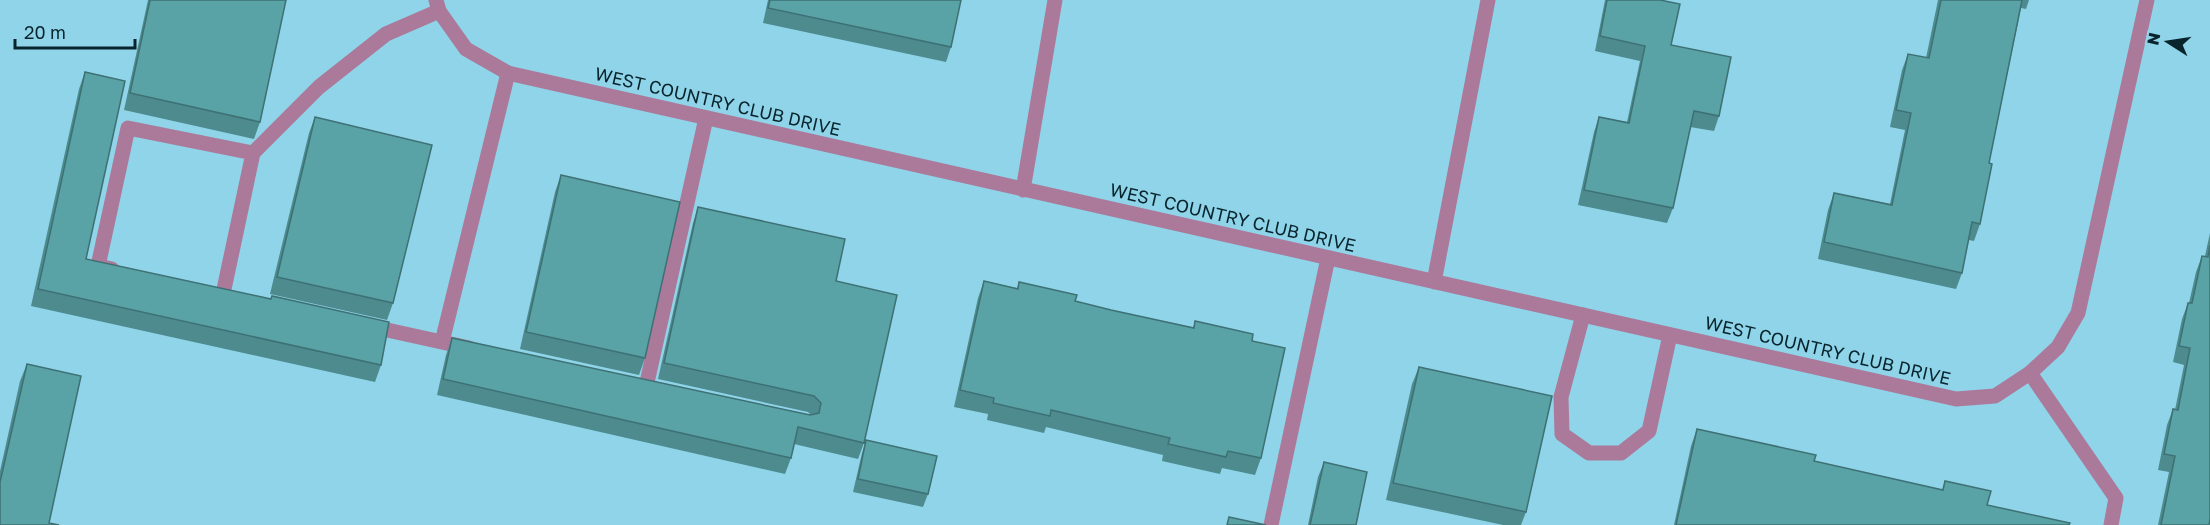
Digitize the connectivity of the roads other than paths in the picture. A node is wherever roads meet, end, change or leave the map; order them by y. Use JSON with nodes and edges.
{"nodes":[{"id":1,"x":1054,"y":0,"type":"edge"},
{"id":2,"x":1488,"y":0,"type":"edge"},
{"id":3,"x":2146,"y":0,"type":"edge"},
{"id":4,"x":438,"y":5,"type":"edge"},
{"id":5,"x":508,"y":73,"type":"junction"},
{"id":6,"x":706,"y":118,"type":"junction"},
{"id":7,"x":253,"y":153,"type":"junction"},
{"id":8,"x":1023,"y":190,"type":"junction"},
{"id":9,"x":1328,"y":258,"type":"junction"},
{"id":10,"x":132,"y":274,"type":"edge"},
{"id":11,"x":1434,"y":282,"type":"junction"},
{"id":12,"x":224,"y":294,"type":"edge"},
{"id":13,"x":1583,"y":315,"type":"junction"},
{"id":14,"x":350,"y":322,"type":"edge"},
{"id":15,"x":1670,"y":334,"type":"junction"},
{"id":16,"x":442,"y":342,"type":"junction"},
{"id":17,"x":488,"y":352,"type":"edge"},
{"id":18,"x":2030,"y":373,"type":"junction"},
{"id":19,"x":646,"y":387,"type":"edge"},
{"id":20,"x":1271,"y":525,"type":"edge"},
{"id":21,"x":2111,"y":525,"type":"edge"}],
"edges":[{"from":1,"to":8,"type":"street"},
{"from":2,"to":11,"type":"street"},
{"from":3,"to":18,"type":"street","name":"WEST COUNTRY CLUB DRIVE"},
{"from":4,"to":5,"type":"street","name":"WEST COUNTRY CLUB DRIVE"},
{"from":4,"to":7,"type":"street"},
{"from":5,"to":6,"type":"street","name":"WEST COUNTRY CLUB DRIVE"},
{"from":5,"to":16,"type":"street"},
{"from":6,"to":8,"type":"street","name":"WEST COUNTRY CLUB DRIVE"},
{"from":6,"to":19,"type":"street"},
{"from":7,"to":10,"type":"street"},
{"from":7,"to":12,"type":"street"},
{"from":8,"to":9,"type":"street","name":"WEST COUNTRY CLUB DRIVE"},
{"from":9,"to":11,"type":"street","name":"WEST COUNTRY CLUB DRIVE"},
{"from":9,"to":20,"type":"street"},
{"from":11,"to":13,"type":"street","name":"WEST COUNTRY CLUB DRIVE"},
{"from":13,"to":15,"type":"street","name":"WEST COUNTRY CLUB DRIVE"},
{"from":13,"to":15,"type":"street"},
{"from":14,"to":16,"type":"street"},
{"from":15,"to":18,"type":"street","name":"WEST COUNTRY CLUB DRIVE"},
{"from":16,"to":17,"type":"street"},
{"from":18,"to":21,"type":"street"}]}
